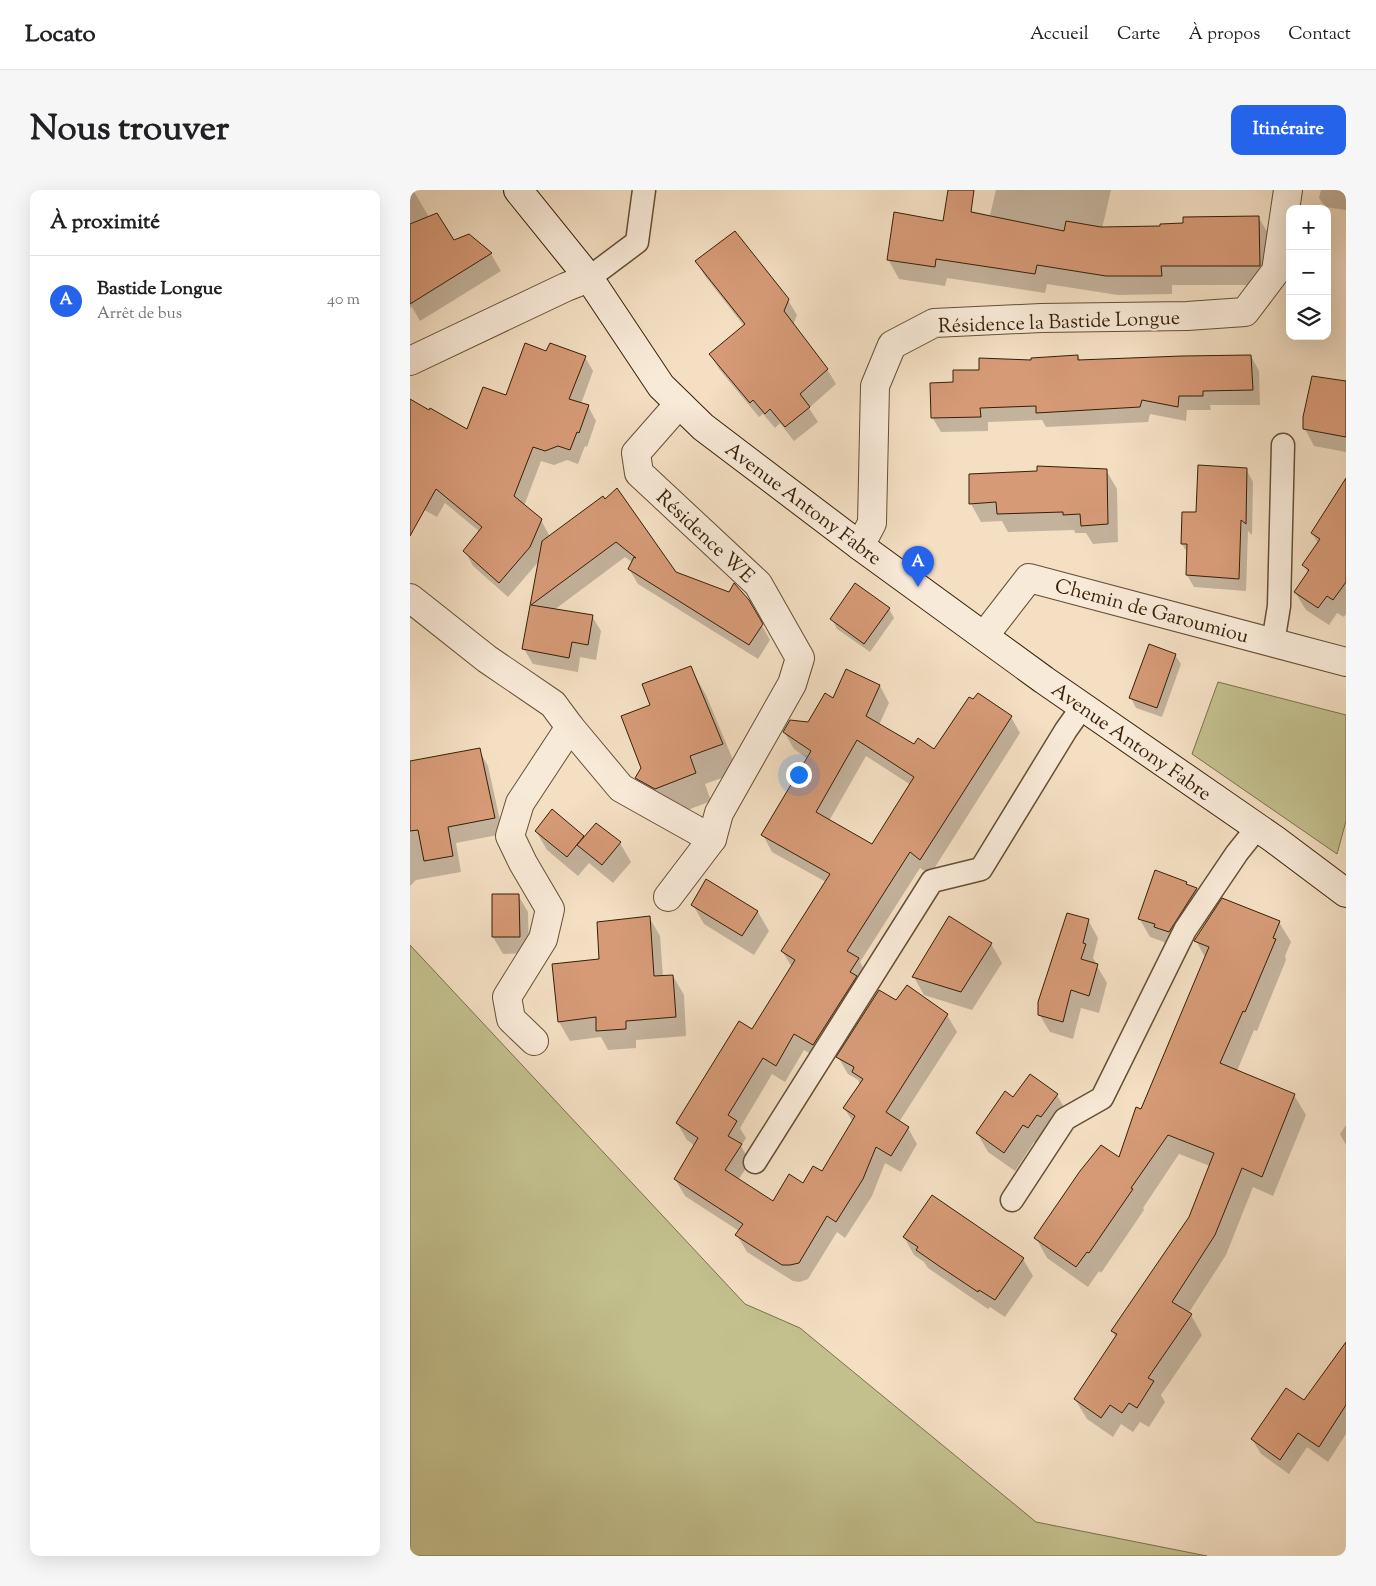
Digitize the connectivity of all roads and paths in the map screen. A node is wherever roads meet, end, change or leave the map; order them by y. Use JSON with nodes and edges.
{"nodes":[{"id":1,"x":518,"y":190,"type":"edge"},
{"id":2,"x":644,"y":190,"type":"edge"},
{"id":3,"x":1288,"y":190,"type":"edge"},
{"id":4,"x":589,"y":278,"type":"junction"},
{"id":5,"x":410,"y":361,"type":"edge"},
{"id":6,"x":679,"y":404,"type":"junction"},
{"id":7,"x":1283,"y":445,"type":"dead end"},
{"id":8,"x":860,"y":546,"type":"junction"},
{"id":9,"x":410,"y":598,"type":"edge"},
{"id":10,"x":984,"y":636,"type":"junction"},
{"id":11,"x":1273,"y":643,"type":"junction"},
{"id":12,"x":1346,"y":662,"type":"edge"},
{"id":13,"x":1083,"y":706,"type":"junction"},
{"id":14,"x":570,"y":727,"type":"junction"},
{"id":15,"x":1257,"y":828,"type":"junction"},
{"id":16,"x":712,"y":839,"type":"junction"},
{"id":17,"x":1346,"y":893,"type":"edge"},
{"id":18,"x":668,"y":897,"type":"dead end"},
{"id":19,"x":534,"y":1041,"type":"dead end"},
{"id":20,"x":755,"y":1162,"type":"dead end"},
{"id":21,"x":1012,"y":1200,"type":"dead end"}],
"edges":[{"from":1,"to":4,"type":"street","name":"Avenue Antony Fabre"},
{"from":2,"to":4,"type":"lane"},
{"from":3,"to":8,"type":"street","name":"Résidence la Bastide Longue"},
{"from":4,"to":5,"type":"street"},
{"from":4,"to":6,"type":"street","name":"Avenue Antony Fabre"},
{"from":6,"to":8,"type":"street","name":"Avenue Antony Fabre"},
{"from":6,"to":16,"type":"street","name":"Résidence WE"},
{"from":7,"to":11,"type":"lane"},
{"from":8,"to":10,"type":"street","name":"Avenue Antony Fabre"},
{"from":9,"to":14,"type":"street"},
{"from":10,"to":11,"type":"street","name":"Chemin de Garoumiou"},
{"from":10,"to":13,"type":"street","name":"Avenue Antony Fabre"},
{"from":11,"to":12,"type":"street","name":"Chemin de Garoumiou"},
{"from":13,"to":15,"type":"street","name":"Avenue Antony Fabre"},
{"from":13,"to":20,"type":"lane"},
{"from":14,"to":16,"type":"street"},
{"from":14,"to":19,"type":"street"},
{"from":15,"to":17,"type":"street","name":"Avenue Antony Fabre"},
{"from":15,"to":21,"type":"lane"},
{"from":16,"to":18,"type":"street","name":"Résidence WE"}]}
